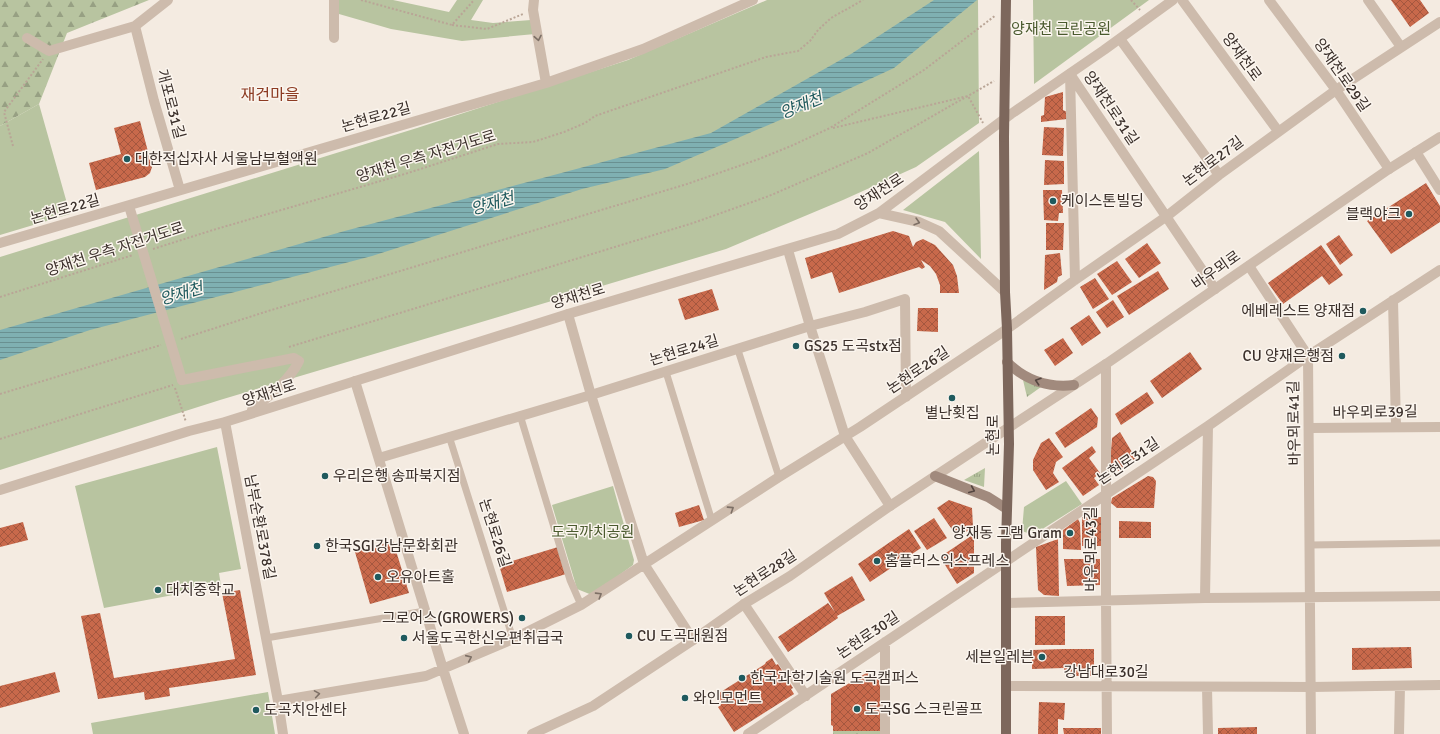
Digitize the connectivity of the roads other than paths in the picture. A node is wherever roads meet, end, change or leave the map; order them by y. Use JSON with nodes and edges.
{"nodes":[{"id":1,"x":168,"y":0,"type":"edge"},
{"id":2,"x":334,"y":0,"type":"edge"},
{"id":3,"x":753,"y":0,"type":"edge"},
{"id":4,"x":1006,"y":0,"type":"edge"},
{"id":5,"x":1173,"y":0,"type":"edge"},
{"id":6,"x":1182,"y":0,"type":"edge"},
{"id":7,"x":1269,"y":0,"type":"edge"},
{"id":8,"x":1368,"y":0,"type":"edge"},
{"id":9,"x":533,"y":5,"type":"edge"},
{"id":10,"x":1440,"y":22,"type":"edge"},
{"id":11,"x":135,"y":26,"type":"junction"},
{"id":12,"x":27,"y":38,"type":"dead end"},
{"id":13,"x":334,"y":38,"type":"dead end"},
{"id":14,"x":1120,"y":38,"type":"junction"},
{"id":15,"x":1401,"y":47,"type":"junction"},
{"id":16,"x":1070,"y":74,"type":"junction"},
{"id":17,"x":546,"y":83,"type":"junction"},
{"id":18,"x":1336,"y":90,"type":"junction"},
{"id":19,"x":1278,"y":131,"type":"junction"},
{"id":20,"x":1440,"y":137,"type":"edge"},
{"id":21,"x":1416,"y":152,"type":"junction"},
{"id":22,"x":1389,"y":169,"type":"junction"},
{"id":23,"x":1219,"y":175,"type":"junction"},
{"id":24,"x":180,"y":190,"type":"junction"},
{"id":25,"x":1440,"y":190,"type":"edge"},
{"id":26,"x":129,"y":206,"type":"junction"},
{"id":27,"x":879,"y":213,"type":"junction"},
{"id":28,"x":1167,"y":216,"type":"junction"},
{"id":29,"x":0,"y":243,"type":"edge"},
{"id":30,"x":788,"y":250,"type":"junction"},
{"id":31,"x":1249,"y":266,"type":"junction"},
{"id":32,"x":1440,"y":270,"type":"edge"},
{"id":33,"x":1075,"y":280,"type":"junction"},
{"id":34,"x":1215,"y":290,"type":"junction"},
{"id":35,"x":1005,"y":292,"type":"junction"},
{"id":36,"x":1393,"y":300,"type":"junction"},
{"id":37,"x":568,"y":314,"type":"junction"},
{"id":38,"x":810,"y":326,"type":"junction"},
{"id":39,"x":1007,"y":329,"type":"junction"},
{"id":40,"x":738,"y":350,"type":"junction"},
{"id":41,"x":1308,"y":356,"type":"junction"},
{"id":42,"x":1007,"y":362,"type":"junction"},
{"id":43,"x":1106,"y":364,"type":"junction"},
{"id":44,"x":666,"y":372,"type":"junction"},
{"id":45,"x":355,"y":381,"type":"junction"},
{"id":46,"x":1074,"y":384,"type":"junction"},
{"id":47,"x":591,"y":395,"type":"junction"},
{"id":48,"x":906,"y":396,"type":"junction"},
{"id":49,"x":252,"y":410,"type":"dead end"},
{"id":50,"x":520,"y":415,"type":"junction"},
{"id":51,"x":225,"y":422,"type":"junction"},
{"id":52,"x":1208,"y":426,"type":"junction"},
{"id":53,"x":1396,"y":426,"type":"junction"},
{"id":54,"x":1440,"y":427,"type":"edge"},
{"id":55,"x":1008,"y":428,"type":"junction"},
{"id":56,"x":1310,"y":428,"type":"junction"},
{"id":57,"x":449,"y":436,"type":"junction"},
{"id":58,"x":845,"y":436,"type":"junction"},
{"id":59,"x":379,"y":458,"type":"junction"},
{"id":60,"x":935,"y":476,"type":"junction"},
{"id":61,"x":779,"y":477,"type":"junction"},
{"id":62,"x":0,"y":490,"type":"edge"},
{"id":63,"x":1106,"y":494,"type":"junction"},
{"id":64,"x":890,"y":506,"type":"junction"},
{"id":65,"x":1007,"y":509,"type":"junction"},
{"id":66,"x":712,"y":521,"type":"junction"},
{"id":67,"x":1440,"y":543,"type":"edge"},
{"id":68,"x":1310,"y":545,"type":"junction"},
{"id":69,"x":1006,"y":561,"type":"junction"},
{"id":70,"x":644,"y":564,"type":"junction"},
{"id":71,"x":1440,"y":596,"type":"edge"},
{"id":72,"x":1205,"y":598,"type":"junction"},
{"id":73,"x":1310,"y":598,"type":"junction"},
{"id":74,"x":1106,"y":601,"type":"junction"},
{"id":75,"x":1006,"y":603,"type":"junction"},
{"id":76,"x":744,"y":604,"type":"junction"},
{"id":77,"x":581,"y":605,"type":"junction"},
{"id":78,"x":425,"y":611,"type":"junction"},
{"id":79,"x":266,"y":638,"type":"junction"},
{"id":80,"x":513,"y":639,"type":"junction"},
{"id":81,"x":693,"y":640,"type":"junction"},
{"id":82,"x":885,"y":642,"type":"junction"},
{"id":83,"x":443,"y":669,"type":"junction"},
{"id":84,"x":1440,"y":685,"type":"edge"},
{"id":85,"x":1006,"y":686,"type":"junction"},
{"id":86,"x":1207,"y":686,"type":"junction"},
{"id":87,"x":1400,"y":686,"type":"junction"},
{"id":88,"x":1107,"y":687,"type":"junction"},
{"id":89,"x":1311,"y":687,"type":"junction"},
{"id":90,"x":806,"y":696,"type":"junction"},
{"id":91,"x":278,"y":701,"type":"junction"},
{"id":92,"x":283,"y":734,"type":"edge"},
{"id":93,"x":464,"y":734,"type":"edge"},
{"id":94,"x":532,"y":734,"type":"edge"},
{"id":95,"x":748,"y":734,"type":"edge"},
{"id":96,"x":885,"y":734,"type":"edge"},
{"id":97,"x":1006,"y":734,"type":"edge"},
{"id":98,"x":1107,"y":734,"type":"edge"},
{"id":99,"x":1208,"y":734,"type":"edge"},
{"id":100,"x":1311,"y":734,"type":"edge"},
{"id":101,"x":1399,"y":734,"type":"edge"}],
"edges":[{"from":1,"to":11,"type":"street"},
{"from":2,"to":13,"type":"street"},
{"from":3,"to":17,"type":"street","name":"논현로22길"},
{"from":4,"to":35,"type":"main road","name":"논현로","bridge":true},
{"from":5,"to":14,"type":"street","name":"양재천로"},
{"from":6,"to":19,"type":"street","name":"양재천로"},
{"from":7,"to":18,"type":"street","name":"양재천로29길"},
{"from":8,"to":15,"type":"street"},
{"from":9,"to":17,"type":"street","one_way":true},
{"from":10,"to":15,"type":"street","name":"논현로27길"},
{"from":11,"to":12,"type":"street"},
{"from":11,"to":24,"type":"street","name":"개포로31길"},
{"from":14,"to":16,"type":"street","name":"양재천로"},
{"from":14,"to":23,"type":"street"},
{"from":15,"to":18,"type":"street","name":"논현로27길"},
{"from":16,"to":27,"type":"street","name":"양재천로"},
{"from":16,"to":28,"type":"street","name":"양재천로31길"},
{"from":16,"to":33,"type":"street","name":"양재천로31길"},
{"from":17,"to":24,"type":"street","name":"논현로22길"},
{"from":18,"to":19,"type":"street","name":"논현로27길"},
{"from":18,"to":22,"type":"street","name":"양재천로29길"},
{"from":19,"to":23,"type":"street","name":"논현로27길"},
{"from":20,"to":21,"type":"street","name":"바우뫼로"},
{"from":21,"to":22,"type":"street","name":"바우뫼로"},
{"from":21,"to":25,"type":"street"},
{"from":22,"to":31,"type":"street","name":"바우뫼로"},
{"from":23,"to":28,"type":"street","name":"논현로27길"},
{"from":24,"to":26,"type":"street","name":"논현로22길"},
{"from":26,"to":29,"type":"street","name":"논현로22길"},
{"from":26,"to":49,"type":"street","bridge":true},
{"from":27,"to":30,"type":"street","name":"양재천로"},
{"from":27,"to":35,"type":"street","one_way":true},
{"from":28,"to":33,"type":"street","name":"논현로27길"},
{"from":28,"to":34,"type":"street","name":"양재천로31길"},
{"from":30,"to":37,"type":"street","name":"양재천로"},
{"from":30,"to":38,"type":"street"},
{"from":31,"to":34,"type":"street","name":"바우뫼로"},
{"from":31,"to":41,"type":"street"},
{"from":32,"to":36,"type":"street","name":"논현로31길"},
{"from":33,"to":39,"type":"street","name":"논현로27길"},
{"from":34,"to":43,"type":"street","name":"바우뫼로"},
{"from":35,"to":39,"type":"main road","name":"논현로"},
{"from":36,"to":41,"type":"street","name":"논현로31길"},
{"from":36,"to":53,"type":"street"},
{"from":37,"to":45,"type":"street","name":"양재천로"},
{"from":37,"to":47,"type":"street"},
{"from":38,"to":40,"type":"street","name":"논현로24길"},
{"from":38,"to":48,"type":"street","name":"논현로24길"},
{"from":38,"to":58,"type":"street"},
{"from":39,"to":42,"type":"main road","name":"논현로"},
{"from":39,"to":48,"type":"street","name":"논현로26길"},
{"from":40,"to":44,"type":"street","name":"논현로24길"},
{"from":40,"to":61,"type":"lane"},
{"from":41,"to":52,"type":"street","name":"논현로31길"},
{"from":41,"to":56,"type":"street","name":"바우뫼로41길"},
{"from":46,"to":42,"type":"main road","one_way":true},
{"from":42,"to":55,"type":"main road","name":"논현로"},
{"from":43,"to":46,"type":"street","name":"바우뫼로"},
{"from":43,"to":63,"type":"street","name":"바우뫼로43길"},
{"from":44,"to":47,"type":"street","name":"논현로24길"},
{"from":44,"to":66,"type":"lane"},
{"from":45,"to":51,"type":"street","name":"양재천로"},
{"from":45,"to":59,"type":"street"},
{"from":46,"to":55,"type":"street","name":"바우뫼로"},
{"from":47,"to":50,"type":"street","name":"논현로24길"},
{"from":47,"to":70,"type":"street"},
{"from":48,"to":58,"type":"street","name":"논현로26길"},
{"from":50,"to":57,"type":"street","name":"논현로24길"},
{"from":50,"to":77,"type":"lane"},
{"from":51,"to":62,"type":"street","name":"양재천로"},
{"from":51,"to":79,"type":"street","name":"남부순환로378길"},
{"from":52,"to":63,"type":"street","name":"논현로31길"},
{"from":52,"to":72,"type":"street"},
{"from":53,"to":54,"type":"street","name":"바우뫼로39길"},
{"from":53,"to":56,"type":"street","name":"바우뫼로39길"},
{"from":55,"to":60,"type":"street","name":"논현로28길"},
{"from":55,"to":65,"type":"main road","name":"논현로"},
{"from":56,"to":68,"type":"street","name":"바우뫼로41길"},
{"from":57,"to":59,"type":"street","name":"논현로24길"},
{"from":57,"to":80,"type":"lane","name":"논현로26길"},
{"from":58,"to":61,"type":"street","name":"논현로26길"},
{"from":58,"to":64,"type":"street"},
{"from":59,"to":78,"type":"street"},
{"from":60,"to":64,"type":"street","name":"논현로28길"},
{"from":60,"to":65,"type":"main road","one_way":true},
{"from":66,"to":61,"type":"street","name":"논현로26길","one_way":true},
{"from":63,"to":69,"type":"street","name":"논현로31길"},
{"from":63,"to":74,"type":"street","name":"바우뫼로43길"},
{"from":64,"to":76,"type":"street","name":"논현로28길"},
{"from":65,"to":69,"type":"main road","name":"논현로"},
{"from":66,"to":70,"type":"street","name":"논현로26길"},
{"from":67,"to":68,"type":"lane"},
{"from":68,"to":73,"type":"street","name":"바우뫼로41길"},
{"from":69,"to":75,"type":"main road","name":"논현로"},
{"from":69,"to":82,"type":"street","name":"논현로30길"},
{"from":77,"to":70,"type":"street","name":"논현로26길","one_way":true},
{"from":70,"to":81,"type":"street"},
{"from":71,"to":73,"type":"street"},
{"from":72,"to":73,"type":"street"},
{"from":72,"to":74,"type":"street"},
{"from":73,"to":89,"type":"street","name":"바우뫼로41길"},
{"from":74,"to":75,"type":"street"},
{"from":74,"to":88,"type":"street","name":"바우뫼로43길"},
{"from":75,"to":85,"type":"main road","name":"논현로"},
{"from":76,"to":81,"type":"street","name":"논현로28길"},
{"from":76,"to":90,"type":"street"},
{"from":77,"to":80,"type":"street","name":"논현로26길"},
{"from":78,"to":79,"type":"lane"},
{"from":78,"to":83,"type":"street"},
{"from":79,"to":91,"type":"street","name":"남부순환로378길"},
{"from":83,"to":80,"type":"street","name":"논현로26길","one_way":true},
{"from":81,"to":94,"type":"street","name":"논현로28길"},
{"from":82,"to":90,"type":"street","name":"논현로30길"},
{"from":82,"to":96,"type":"street"},
{"from":91,"to":83,"type":"street","name":"논현로26길","one_way":true},
{"from":83,"to":93,"type":"street"},
{"from":84,"to":87,"type":"street","name":"강남대로30길"},
{"from":85,"to":88,"type":"street","name":"강남대로30길"},
{"from":85,"to":97,"type":"main road","name":"논현로"},
{"from":86,"to":88,"type":"street","name":"강남대로30길"},
{"from":86,"to":89,"type":"street","name":"강남대로30길"},
{"from":86,"to":99,"type":"street"},
{"from":87,"to":89,"type":"street","name":"강남대로30길"},
{"from":87,"to":101,"type":"street"},
{"from":88,"to":98,"type":"street","name":"바우뫼로43길"},
{"from":89,"to":100,"type":"street","name":"바우뫼로41길"},
{"from":90,"to":95,"type":"street","name":"논현로30길"},
{"from":91,"to":92,"type":"street","name":"남부순환로378길"}]}
